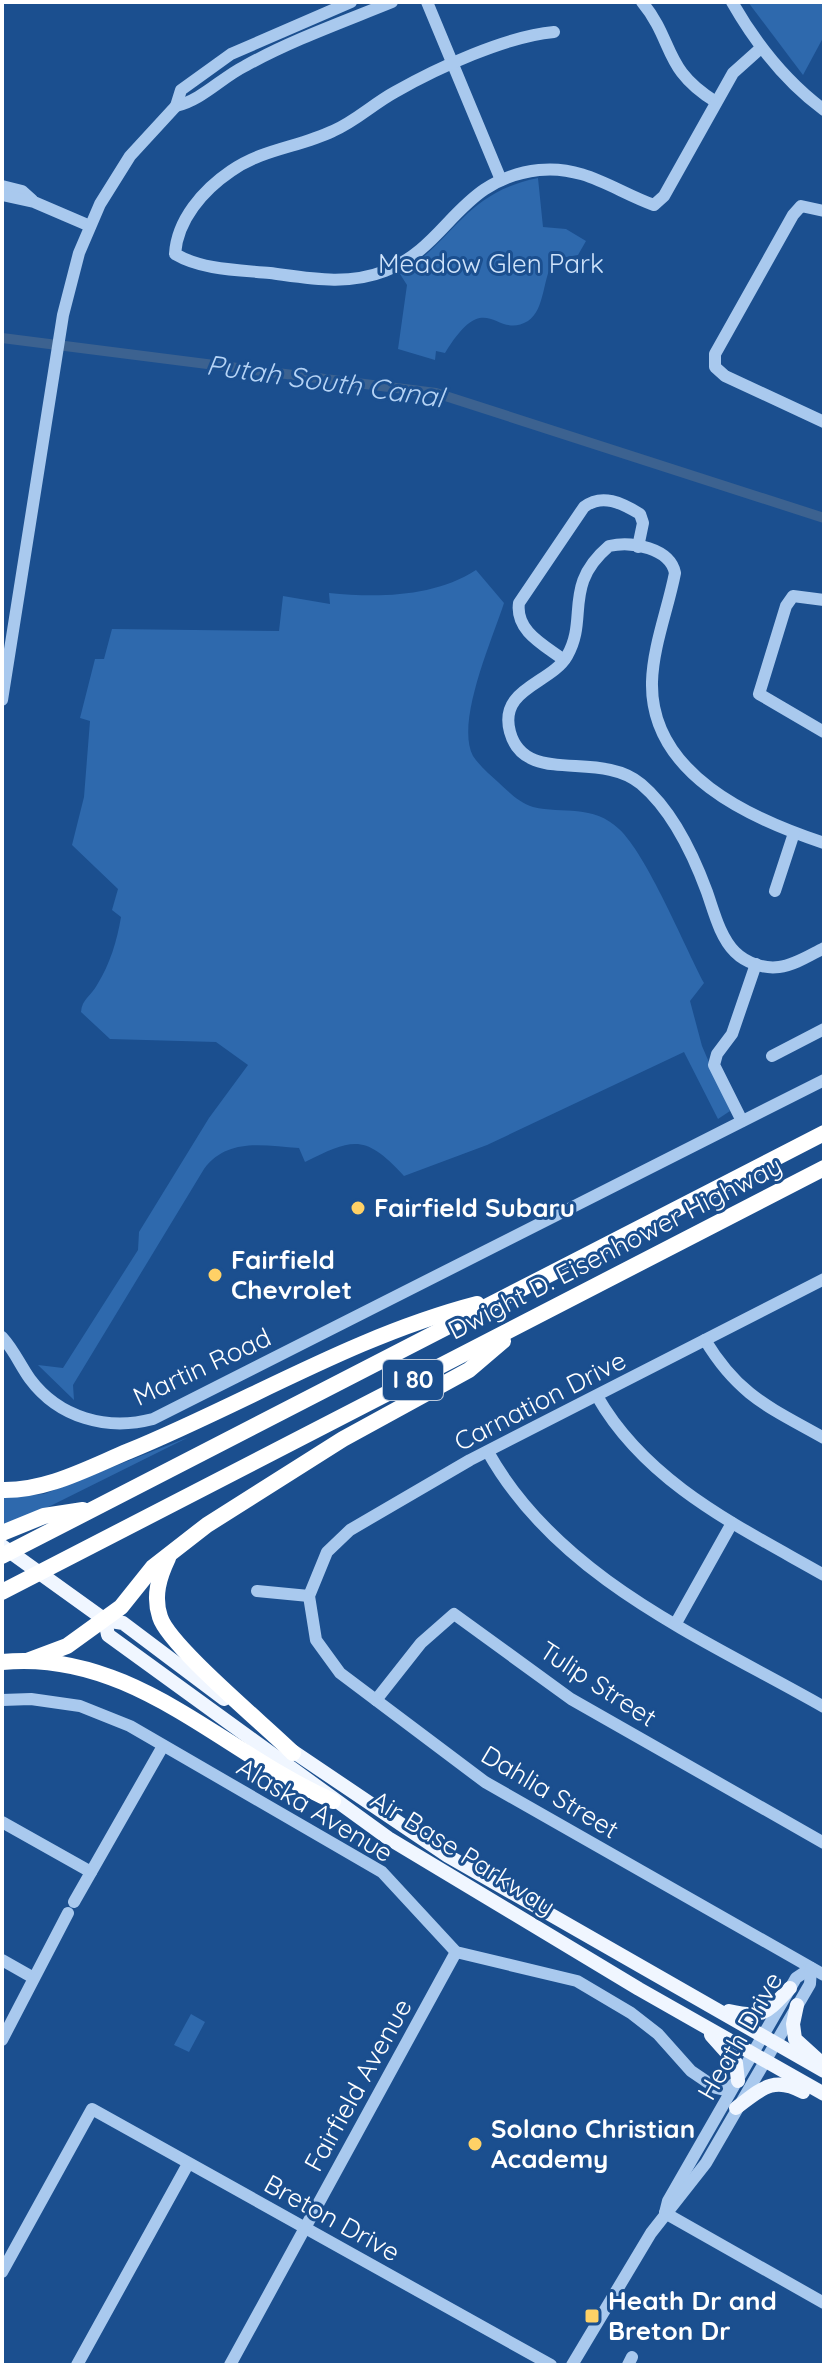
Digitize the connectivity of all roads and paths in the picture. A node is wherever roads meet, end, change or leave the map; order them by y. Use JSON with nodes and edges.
{"nodes":[{"id":1,"x":351,"y":2,"type":"edge"},
{"id":2,"x":392,"y":2,"type":"edge"},
{"id":3,"x":427,"y":2,"type":"edge"},
{"id":4,"x":642,"y":2,"type":"edge"},
{"id":5,"x":732,"y":2,"type":"edge"},
{"id":6,"x":554,"y":32,"type":"dead end"},
{"id":7,"x":761,"y":48,"type":"junction"},
{"id":8,"x":454,"y":65,"type":"junction"},
{"id":9,"x":716,"y":102,"type":"junction"},
{"id":10,"x":176,"y":106,"type":"junction"},
{"id":11,"x":824,"y":110,"type":"edge"},
{"id":12,"x":501,"y":180,"type":"junction"},
{"id":13,"x":2,"y":192,"type":"edge"},
{"id":14,"x":824,"y":211,"type":"edge"},
{"id":15,"x":90,"y":226,"type":"junction"},
{"id":16,"x":824,"y":422,"type":"edge"},
{"id":17,"x":638,"y":547,"type":"junction"},
{"id":18,"x":824,"y":600,"type":"edge"},
{"id":19,"x":564,"y":660,"type":"junction"},
{"id":20,"x":2,"y":700,"type":"edge"},
{"id":21,"x":824,"y":732,"type":"edge"},
{"id":22,"x":794,"y":833,"type":"junction"},
{"id":23,"x":824,"y":843,"type":"edge"},
{"id":24,"x":775,"y":891,"type":"dead end"},
{"id":25,"x":824,"y":948,"type":"edge"},
{"id":26,"x":756,"y":964,"type":"junction"},
{"id":27,"x":824,"y":1029,"type":"edge"},
{"id":28,"x":772,"y":1056,"type":"dead end"},
{"id":29,"x":824,"y":1080,"type":"edge"},
{"id":30,"x":742,"y":1121,"type":"junction"},
{"id":31,"x":824,"y":1133,"type":"edge"},
{"id":32,"x":824,"y":1168,"type":"edge"},
{"id":33,"x":824,"y":1279,"type":"edge"},
{"id":34,"x":509,"y":1295,"type":"junction"},
{"id":35,"x":527,"y":1321,"type":"junction"},
{"id":36,"x":2,"y":1337,"type":"edge"},
{"id":37,"x":705,"y":1340,"type":"junction"},
{"id":38,"x":597,"y":1396,"type":"junction"},
{"id":39,"x":824,"y":1438,"type":"edge"},
{"id":40,"x":488,"y":1452,"type":"junction"},
{"id":41,"x":2,"y":1490,"type":"edge"},
{"id":42,"x":97,"y":1508,"type":"junction"},
{"id":43,"x":732,"y":1523,"type":"junction"},
{"id":44,"x":2,"y":1533,"type":"edge"},
{"id":45,"x":2,"y":1546,"type":"edge"},
{"id":46,"x":172,"y":1549,"type":"junction"},
{"id":47,"x":2,"y":1556,"type":"edge"},
{"id":48,"x":824,"y":1575,"type":"edge"},
{"id":49,"x":257,"y":1591,"type":"dead end"},
{"id":50,"x":2,"y":1592,"type":"edge"},
{"id":51,"x":309,"y":1596,"type":"junction"},
{"id":52,"x":105,"y":1620,"type":"junction"},
{"id":53,"x":676,"y":1623,"type":"junction"},
{"id":54,"x":27,"y":1661,"type":"junction"},
{"id":55,"x":2,"y":1662,"type":"edge"},
{"id":56,"x":2,"y":1700,"type":"edge"},
{"id":57,"x":376,"y":1700,"type":"junction"},
{"id":58,"x":824,"y":1707,"type":"edge"},
{"id":59,"x":163,"y":1746,"type":"junction"},
{"id":60,"x":293,"y":1753,"type":"junction"},
{"id":61,"x":333,"y":1801,"type":"junction"},
{"id":62,"x":2,"y":1822,"type":"edge"},
{"id":63,"x":824,"y":1843,"type":"edge"},
{"id":64,"x":91,"y":1872,"type":"junction"},
{"id":65,"x":456,"y":1952,"type":"junction"},
{"id":66,"x":2,"y":1960,"type":"edge"},
{"id":67,"x":811,"y":1968,"type":"junction"},
{"id":68,"x":824,"y":1975,"type":"edge"},
{"id":69,"x":32,"y":1977,"type":"junction"},
{"id":70,"x":790,"y":1988,"type":"junction"},
{"id":71,"x":797,"y":2005,"type":"junction"},
{"id":72,"x":713,"y":2008,"type":"junction"},
{"id":73,"x":703,"y":2025,"type":"junction"},
{"id":74,"x":768,"y":2039,"type":"junction"},
{"id":75,"x":2,"y":2040,"type":"edge"},
{"id":76,"x":758,"y":2057,"type":"junction"},
{"id":77,"x":824,"y":2064,"type":"edge"},
{"id":78,"x":824,"y":2071,"type":"edge"},
{"id":79,"x":738,"y":2081,"type":"junction"},
{"id":80,"x":824,"y":2094,"type":"edge"},
{"id":81,"x":824,"y":2104,"type":"edge"},
{"id":82,"x":736,"y":2108,"type":"junction"},
{"id":83,"x":188,"y":2164,"type":"junction"},
{"id":84,"x":665,"y":2213,"type":"junction"},
{"id":85,"x":305,"y":2227,"type":"junction"},
{"id":86,"x":2,"y":2272,"type":"edge"},
{"id":87,"x":824,"y":2303,"type":"edge"},
{"id":88,"x":77,"y":2365,"type":"edge"},
{"id":89,"x":230,"y":2365,"type":"edge"},
{"id":90,"x":551,"y":2365,"type":"edge"},
{"id":91,"x":572,"y":2365,"type":"edge"}],
"edges":[{"from":1,"to":10,"type":"street"},
{"from":2,"to":10,"type":"street"},
{"from":3,"to":8,"type":"street"},
{"from":4,"to":9,"type":"street"},
{"from":5,"to":7,"type":"street"},
{"from":6,"to":8,"type":"street"},
{"from":7,"to":9,"type":"street"},
{"from":7,"to":11,"type":"street"},
{"from":8,"to":12,"type":"street"},
{"from":8,"to":12,"type":"street"},
{"from":9,"to":12,"type":"street"},
{"from":10,"to":15,"type":"street"},
{"from":13,"to":15,"type":"street"},
{"from":14,"to":16,"type":"street"},
{"from":15,"to":20,"type":"street"},
{"from":17,"to":19,"type":"street"},
{"from":17,"to":19,"type":"street"},
{"from":17,"to":22,"type":"street"},
{"from":18,"to":21,"type":"street"},
{"from":19,"to":26,"type":"street"},
{"from":22,"to":23,"type":"street"},
{"from":22,"to":24,"type":"street"},
{"from":25,"to":26,"type":"street"},
{"from":26,"to":30,"type":"street"},
{"from":27,"to":28,"type":"street"},
{"from":29,"to":30,"type":"street","name":"Martin Road"},
{"from":30,"to":36,"type":"street","name":"Martin Road"},
{"from":31,"to":34,"type":"highway","name":"Dwight D. Eisenhower Highway","number":"I 80"},
{"from":32,"to":35,"type":"highway","name":"Dwight D. Eisenhower Highway","number":"I 80"},
{"from":33,"to":37,"type":"street","name":"Carnation Drive"},
{"from":34,"to":41,"type":"highway"},
{"from":34,"to":42,"type":"highway","name":"Dwight D. Eisenhower Highway","number":"I 80"},
{"from":35,"to":46,"type":"highway"},
{"from":35,"to":50,"type":"highway","name":"Dwight D. Eisenhower Highway","number":"I 80"},
{"from":37,"to":38,"type":"street","name":"Carnation Drive"},
{"from":37,"to":39,"type":"street"},
{"from":38,"to":40,"type":"street","name":"Carnation Drive"},
{"from":38,"to":43,"type":"street"},
{"from":40,"to":51,"type":"street","name":"Carnation Drive"},
{"from":40,"to":53,"type":"street"},
{"from":42,"to":44,"type":"highway"},
{"from":42,"to":47,"type":"highway","name":"Dwight D. Eisenhower Highway","number":"I 80"},
{"from":43,"to":48,"type":"street"},
{"from":43,"to":53,"type":"street"},
{"from":45,"to":52,"type":"main road","name":"Air Base Parkway"},
{"from":46,"to":52,"type":"highway"},
{"from":46,"to":60,"type":"highway"},
{"from":49,"to":51,"type":"street"},
{"from":51,"to":57,"type":"street","name":"Dahlia Street"},
{"from":52,"to":54,"type":"highway"},
{"from":52,"to":60,"type":"main road","name":"Air Base Parkway"},
{"from":52,"to":61,"type":"main road","name":"Air Base Parkway"},
{"from":53,"to":58,"type":"street"},
{"from":54,"to":55,"type":"highway"},
{"from":54,"to":61,"type":"highway"},
{"from":56,"to":59,"type":"street","name":"Alaska Avenue"},
{"from":57,"to":63,"type":"street","name":"Tulip Street"},
{"from":57,"to":67,"type":"street","name":"Dahlia Street"},
{"from":59,"to":64,"type":"street"},
{"from":59,"to":65,"type":"street","name":"Alaska Avenue"},
{"from":60,"to":72,"type":"main road","name":"Air Base Parkway"},
{"from":61,"to":73,"type":"main road","name":"Air Base Parkway"},
{"from":62,"to":64,"type":"street"},
{"from":64,"to":69,"type":"street"},
{"from":65,"to":79,"type":"street"},
{"from":65,"to":85,"type":"street","name":"Fairfield Avenue"},
{"from":66,"to":69,"type":"street"},
{"from":67,"to":68,"type":"street","name":"Dahlia Street"},
{"from":67,"to":70,"type":"street","name":"Heath Drive"},
{"from":67,"to":71,"type":"street","name":"Heath Drive"},
{"from":69,"to":75,"type":"street"},
{"from":70,"to":72,"type":"main road"},
{"from":70,"to":74,"type":"street","name":"Heath Drive"},
{"from":71,"to":74,"type":"street","name":"Heath Drive"},
{"from":71,"to":77,"type":"main road"},
{"from":72,"to":74,"type":"main road","name":"Air Base Parkway"},
{"from":73,"to":76,"type":"main road","name":"Air Base Parkway"},
{"from":73,"to":79,"type":"main road"},
{"from":74,"to":76,"type":"street","name":"Heath Drive"},
{"from":74,"to":78,"type":"main road","name":"Air Base Parkway"},
{"from":76,"to":79,"type":"street","name":"Heath Drive"},
{"from":76,"to":80,"type":"main road","name":"Air Base Parkway"},
{"from":76,"to":82,"type":"street","name":"Heath Drive"},
{"from":79,"to":84,"type":"street","name":"Heath Drive"},
{"from":81,"to":82,"type":"main road"},
{"from":82,"to":84,"type":"street","name":"Heath Drive"},
{"from":83,"to":85,"type":"street","name":"Breton Drive"},
{"from":83,"to":86,"type":"street","name":"Breton Drive"},
{"from":83,"to":88,"type":"street"},
{"from":84,"to":87,"type":"street"},
{"from":84,"to":91,"type":"street","name":"Heath Drive"},
{"from":85,"to":89,"type":"street","name":"Fairfield Avenue"},
{"from":85,"to":90,"type":"street","name":"Breton Drive"}]}
